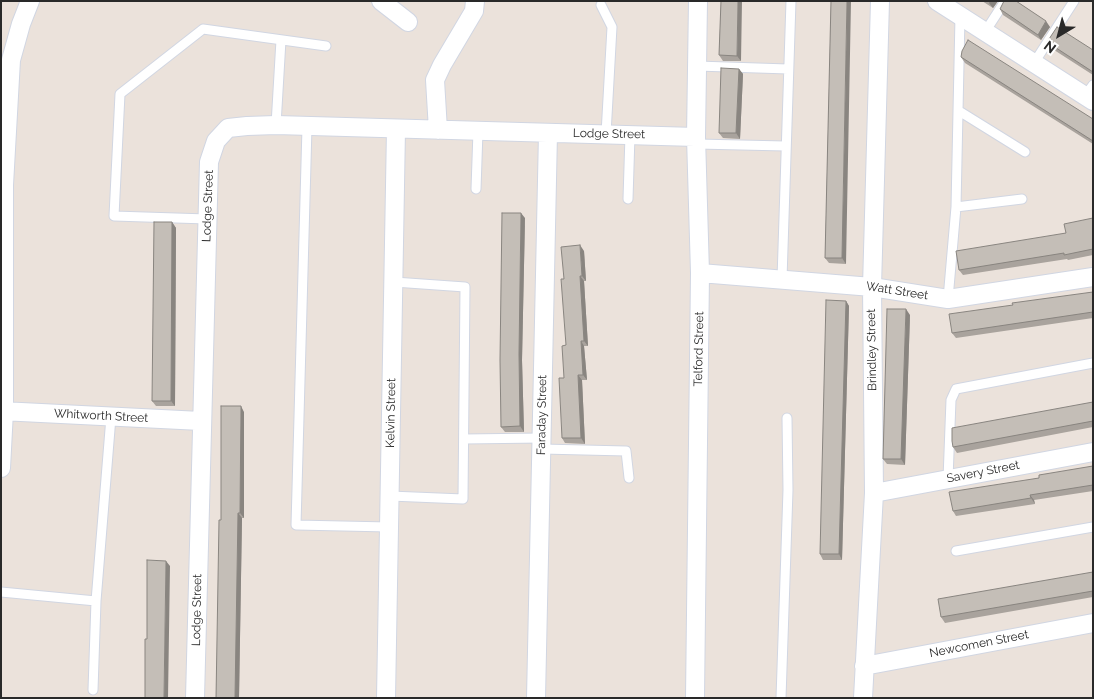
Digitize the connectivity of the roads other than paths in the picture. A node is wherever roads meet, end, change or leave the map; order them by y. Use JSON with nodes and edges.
{"nodes":[{"id":1,"x":30,"y":1,"type":"edge"},
{"id":2,"x":381,"y":1,"type":"edge"},
{"id":3,"x":475,"y":1,"type":"edge"},
{"id":4,"x":698,"y":1,"type":"edge"},
{"id":5,"x":791,"y":1,"type":"edge"},
{"id":6,"x":880,"y":1,"type":"edge"},
{"id":7,"x":937,"y":1,"type":"edge"},
{"id":8,"x":1005,"y":1,"type":"edge"},
{"id":9,"x":1074,"y":1,"type":"edge"},
{"id":10,"x":601,"y":5,"type":"dead end"},
{"id":11,"x":960,"y":16,"type":"junction"},
{"id":12,"x":408,"y":22,"type":"dead end"},
{"id":13,"x":985,"y":32,"type":"junction"},
{"id":14,"x":281,"y":40,"type":"junction"},
{"id":15,"x":326,"y":46,"type":"dead end"},
{"id":16,"x":6,"y":60,"type":"edge"},
{"id":17,"x":1034,"y":63,"type":"junction"},
{"id":18,"x":698,"y":66,"type":"junction"},
{"id":19,"x":788,"y":68,"type":"junction"},
{"id":20,"x":1090,"y":94,"type":"edge"},
{"id":21,"x":959,"y":111,"type":"junction"},
{"id":22,"x":276,"y":125,"type":"junction"},
{"id":23,"x":307,"y":127,"type":"junction"},
{"id":24,"x":396,"y":129,"type":"junction"},
{"id":25,"x":438,"y":130,"type":"junction"},
{"id":26,"x":478,"y":131,"type":"junction"},
{"id":27,"x":548,"y":133,"type":"junction"},
{"id":28,"x":606,"y":134,"type":"junction"},
{"id":29,"x":630,"y":135,"type":"junction"},
{"id":30,"x":697,"y":140,"type":"junction"},
{"id":31,"x":785,"y":146,"type":"junction"},
{"id":32,"x":1025,"y":152,"type":"dead end"},
{"id":33,"x":476,"y":189,"type":"dead end"},
{"id":34,"x":628,"y":199,"type":"dead end"},
{"id":35,"x":1022,"y":199,"type":"dead end"},
{"id":36,"x":956,"y":207,"type":"junction"},
{"id":37,"x":208,"y":219,"type":"junction"},
{"id":38,"x":700,"y":273,"type":"junction"},
{"id":39,"x":1093,"y":277,"type":"edge"},
{"id":40,"x":782,"y":280,"type":"junction"},
{"id":41,"x":394,"y":282,"type":"junction"},
{"id":42,"x":872,"y":287,"type":"junction"},
{"id":43,"x":948,"y":299,"type":"junction"},
{"id":44,"x":2,"y":351,"type":"edge"},
{"id":45,"x":1093,"y":363,"type":"edge"},
{"id":46,"x":2,"y":411,"type":"edge"},
{"id":47,"x":111,"y":417,"type":"junction"},
{"id":48,"x":787,"y":418,"type":"dead end"},
{"id":49,"x":201,"y":421,"type":"junction"},
{"id":50,"x":464,"y":439,"type":"junction"},
{"id":51,"x":542,"y":443,"type":"junction"},
{"id":52,"x":1093,"y":452,"type":"edge"},
{"id":53,"x":1,"y":468,"type":"edge"},
{"id":54,"x":629,"y":478,"type":"dead end"},
{"id":55,"x":948,"y":479,"type":"junction"},
{"id":56,"x":874,"y":493,"type":"junction"},
{"id":57,"x":390,"y":496,"type":"junction"},
{"id":58,"x":389,"y":526,"type":"junction"},
{"id":59,"x":1092,"y":529,"type":"edge"},
{"id":60,"x":956,"y":551,"type":"dead end"},
{"id":61,"x":1,"y":592,"type":"edge"},
{"id":62,"x":96,"y":600,"type":"junction"},
{"id":63,"x":1093,"y":623,"type":"edge"},
{"id":64,"x":864,"y":666,"type":"junction"},
{"id":65,"x":93,"y":690,"type":"dead end"},
{"id":66,"x":195,"y":698,"type":"edge"},
{"id":67,"x":386,"y":698,"type":"edge"},
{"id":68,"x":536,"y":698,"type":"edge"},
{"id":69,"x":695,"y":698,"type":"edge"},
{"id":70,"x":781,"y":698,"type":"edge"},
{"id":71,"x":863,"y":698,"type":"edge"}],
"edges":[{"from":1,"to":16,"type":"street"},
{"from":2,"to":12,"type":"street"},
{"from":3,"to":25,"type":"street"},
{"from":4,"to":18,"type":"street","name":"Telford Street"},
{"from":5,"to":19,"type":"lane"},
{"from":6,"to":42,"type":"street","name":"Brindley Street"},
{"from":7,"to":11,"type":"street"},
{"from":8,"to":13,"type":"lane"},
{"from":9,"to":17,"type":"lane"},
{"from":10,"to":28,"type":"lane"},
{"from":11,"to":13,"type":"street"},
{"from":11,"to":21,"type":"lane"},
{"from":13,"to":17,"type":"street"},
{"from":14,"to":15,"type":"lane"},
{"from":14,"to":22,"type":"lane"},
{"from":14,"to":37,"type":"lane"},
{"from":16,"to":44,"type":"street"},
{"from":17,"to":20,"type":"street"},
{"from":18,"to":19,"type":"lane"},
{"from":18,"to":30,"type":"street","name":"Telford Street"},
{"from":19,"to":31,"type":"lane"},
{"from":21,"to":32,"type":"lane"},
{"from":21,"to":36,"type":"lane"},
{"from":22,"to":23,"type":"street","name":"Lodge Street"},
{"from":22,"to":37,"type":"street","name":"Lodge Street"},
{"from":23,"to":24,"type":"street","name":"Lodge Street"},
{"from":23,"to":58,"type":"lane"},
{"from":24,"to":25,"type":"street","name":"Lodge Street"},
{"from":24,"to":41,"type":"street","name":"Kelvin Street"},
{"from":25,"to":26,"type":"street","name":"Lodge Street"},
{"from":26,"to":27,"type":"street","name":"Lodge Street"},
{"from":26,"to":33,"type":"lane"},
{"from":27,"to":28,"type":"street","name":"Lodge Street"},
{"from":27,"to":51,"type":"street","name":"Faraday Street"},
{"from":28,"to":29,"type":"street","name":"Lodge Street"},
{"from":29,"to":30,"type":"street","name":"Lodge Street"},
{"from":29,"to":34,"type":"lane"},
{"from":30,"to":31,"type":"lane"},
{"from":30,"to":38,"type":"street","name":"Telford Street"},
{"from":31,"to":40,"type":"lane"},
{"from":35,"to":36,"type":"lane"},
{"from":36,"to":43,"type":"lane"},
{"from":37,"to":49,"type":"street","name":"Lodge Street"},
{"from":38,"to":40,"type":"street","name":"Watt Street"},
{"from":38,"to":69,"type":"street","name":"Telford Street"},
{"from":39,"to":43,"type":"street","name":"Watt Street"},
{"from":40,"to":42,"type":"street","name":"Watt Street"},
{"from":41,"to":50,"type":"lane"},
{"from":41,"to":57,"type":"street","name":"Kelvin Street"},
{"from":42,"to":43,"type":"street","name":"Watt Street"},
{"from":42,"to":56,"type":"street","name":"Brindley Street"},
{"from":44,"to":46,"type":"street"},
{"from":45,"to":55,"type":"lane"},
{"from":46,"to":47,"type":"street","name":"Whitworth Street"},
{"from":46,"to":53,"type":"street"},
{"from":47,"to":49,"type":"street","name":"Whitworth Street"},
{"from":47,"to":62,"type":"lane"},
{"from":48,"to":70,"type":"lane"},
{"from":49,"to":66,"type":"street","name":"Lodge Street"},
{"from":50,"to":51,"type":"lane"},
{"from":50,"to":57,"type":"lane"},
{"from":51,"to":54,"type":"lane"},
{"from":51,"to":68,"type":"street","name":"Faraday Street"},
{"from":52,"to":55,"type":"street","name":"Savery Street"},
{"from":55,"to":56,"type":"street","name":"Savery Street"},
{"from":56,"to":64,"type":"street","name":"Brindley Street"},
{"from":57,"to":58,"type":"street","name":"Kelvin Street"},
{"from":58,"to":67,"type":"street","name":"Kelvin Street"},
{"from":59,"to":60,"type":"lane"},
{"from":61,"to":62,"type":"lane"},
{"from":62,"to":65,"type":"lane"},
{"from":63,"to":64,"type":"street","name":"Newcomen Street"},
{"from":64,"to":71,"type":"street","name":"Brindley Street"}]}
